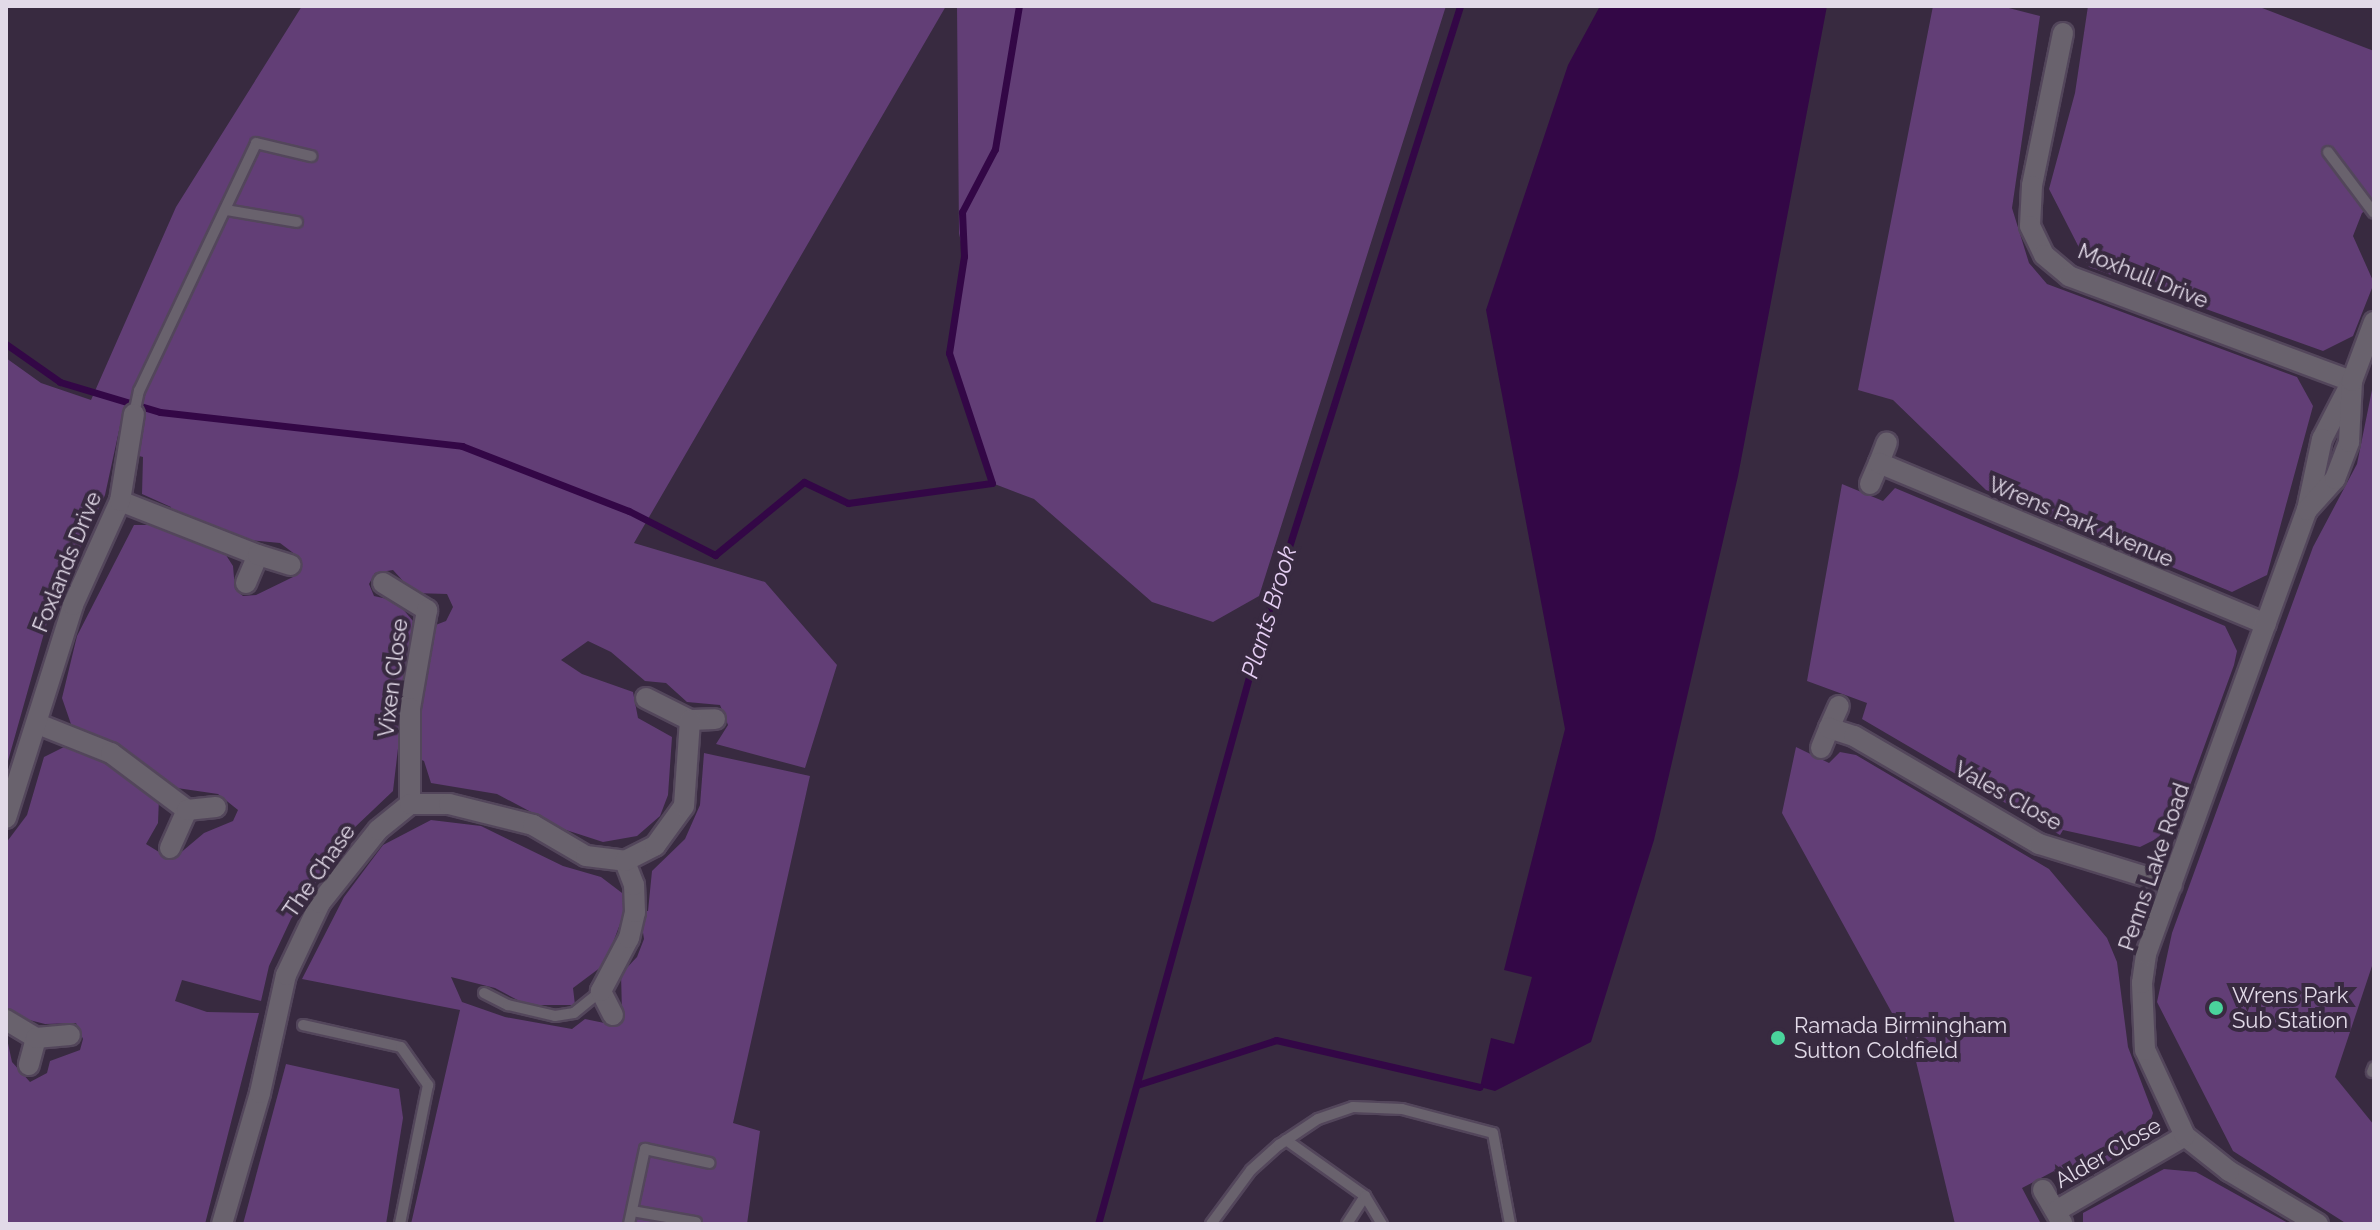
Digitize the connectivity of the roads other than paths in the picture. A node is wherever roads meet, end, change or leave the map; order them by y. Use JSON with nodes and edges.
{"nodes":[{"id":1,"x":2063,"y":33,"type":"dead end"},
{"id":2,"x":2328,"y":152,"type":"dead end"},
{"id":3,"x":311,"y":156,"type":"dead end"},
{"id":4,"x":226,"y":210,"type":"junction"},
{"id":5,"x":2374,"y":213,"type":"edge"},
{"id":6,"x":297,"y":222,"type":"dead end"},
{"id":7,"x":2374,"y":322,"type":"edge"},
{"id":8,"x":2352,"y":381,"type":"junction"},
{"id":9,"x":134,"y":414,"type":"joint"},
{"id":10,"x":1887,"y":442,"type":"dead end"},
{"id":11,"x":1879,"y":463,"type":"junction"},
{"id":12,"x":1870,"y":484,"type":"dead end"},
{"id":13,"x":120,"y":501,"type":"junction"},
{"id":14,"x":258,"y":555,"type":"junction"},
{"id":15,"x":290,"y":565,"type":"dead end"},
{"id":16,"x":246,"y":583,"type":"dead end"},
{"id":17,"x":383,"y":583,"type":"dead end"},
{"id":18,"x":2266,"y":624,"type":"junction"},
{"id":19,"x":646,"y":698,"type":"dead end"},
{"id":20,"x":1839,"y":706,"type":"dead end"},
{"id":21,"x":715,"y":719,"type":"dead end"},
{"id":22,"x":690,"y":720,"type":"junction"},
{"id":23,"x":38,"y":724,"type":"junction"},
{"id":24,"x":1829,"y":728,"type":"junction"},
{"id":25,"x":1821,"y":748,"type":"dead end"},
{"id":26,"x":410,"y":804,"type":"junction"},
{"id":27,"x":216,"y":807,"type":"dead end"},
{"id":28,"x":187,"y":810,"type":"junction"},
{"id":29,"x":6,"y":818,"type":"edge"},
{"id":30,"x":170,"y":848,"type":"dead end"},
{"id":31,"x":625,"y":861,"type":"junction"},
{"id":32,"x":2172,"y":885,"type":"junction"},
{"id":33,"x":590,"y":990,"type":"junction"},
{"id":34,"x":484,"y":993,"type":"dead end"},
{"id":35,"x":613,"y":1015,"type":"dead end"},
{"id":36,"x":6,"y":1020,"type":"edge"},
{"id":37,"x":303,"y":1025,"type":"dead end"},
{"id":38,"x":70,"y":1035,"type":"dead end"},
{"id":39,"x":36,"y":1038,"type":"junction"},
{"id":40,"x":29,"y":1065,"type":"dead end"},
{"id":41,"x":2185,"y":1136,"type":"junction"},
{"id":42,"x":1286,"y":1140,"type":"junction"},
{"id":43,"x":710,"y":1163,"type":"dead end"},
{"id":44,"x":2043,"y":1190,"type":"dead end"},
{"id":45,"x":1365,"y":1196,"type":"junction"},
{"id":46,"x":632,"y":1211,"type":"junction"},
{"id":47,"x":2060,"y":1218,"type":"edge"},
{"id":48,"x":696,"y":1222,"type":"dead end"},
{"id":49,"x":222,"y":1224,"type":"edge"},
{"id":50,"x":400,"y":1224,"type":"edge"},
{"id":51,"x":629,"y":1224,"type":"edge"},
{"id":52,"x":1211,"y":1224,"type":"edge"},
{"id":53,"x":1347,"y":1224,"type":"edge"},
{"id":54,"x":1382,"y":1224,"type":"edge"},
{"id":55,"x":1510,"y":1224,"type":"edge"},
{"id":56,"x":2318,"y":1224,"type":"edge"}],
"edges":[{"from":1,"to":8,"type":"street","name":"Moxhull Drive"},
{"from":2,"to":5,"type":"lane"},
{"from":3,"to":4,"type":"lane"},
{"from":4,"to":6,"type":"lane"},
{"from":4,"to":9,"type":"lane"},
{"from":7,"to":8,"type":"street","name":"Penns Lake Road"},
{"from":8,"to":18,"type":"street","name":"Penns Lake Road"},
{"from":9,"to":13,"type":"street","name":"Foxlands Drive"},
{"from":10,"to":11,"type":"street"},
{"from":11,"to":12,"type":"street"},
{"from":11,"to":18,"type":"street","name":"Wrens Park Avenue"},
{"from":13,"to":14,"type":"street"},
{"from":13,"to":23,"type":"street","name":"Foxlands Drive"},
{"from":14,"to":15,"type":"street"},
{"from":14,"to":16,"type":"street"},
{"from":17,"to":26,"type":"street","name":"Vixen Close"},
{"from":18,"to":32,"type":"street","name":"Penns Lake Road"},
{"from":19,"to":22,"type":"street"},
{"from":20,"to":24,"type":"street"},
{"from":21,"to":22,"type":"street"},
{"from":22,"to":31,"type":"street"},
{"from":23,"to":28,"type":"street"},
{"from":23,"to":29,"type":"street","name":"Foxlands Drive"},
{"from":24,"to":25,"type":"street"},
{"from":24,"to":32,"type":"street","name":"Vales Close"},
{"from":26,"to":31,"type":"street"},
{"from":26,"to":49,"type":"street","name":"The Chase"},
{"from":27,"to":28,"type":"street"},
{"from":28,"to":30,"type":"street"},
{"from":31,"to":33,"type":"street"},
{"from":32,"to":41,"type":"street","name":"Penns Lake Road"},
{"from":33,"to":34,"type":"lane"},
{"from":33,"to":35,"type":"street"},
{"from":36,"to":39,"type":"street"},
{"from":37,"to":50,"type":"lane"},
{"from":38,"to":39,"type":"street"},
{"from":39,"to":40,"type":"street"},
{"from":41,"to":47,"type":"street","name":"Alder Close"},
{"from":41,"to":56,"type":"street","name":"Penns Lake Road"},
{"from":42,"to":45,"type":"lane"},
{"from":42,"to":52,"type":"lane"},
{"from":42,"to":55,"type":"lane"},
{"from":43,"to":46,"type":"lane"},
{"from":44,"to":47,"type":"street","name":"Alder Close"},
{"from":45,"to":53,"type":"lane"},
{"from":45,"to":54,"type":"lane"},
{"from":46,"to":48,"type":"lane"},
{"from":46,"to":51,"type":"lane"}]}
